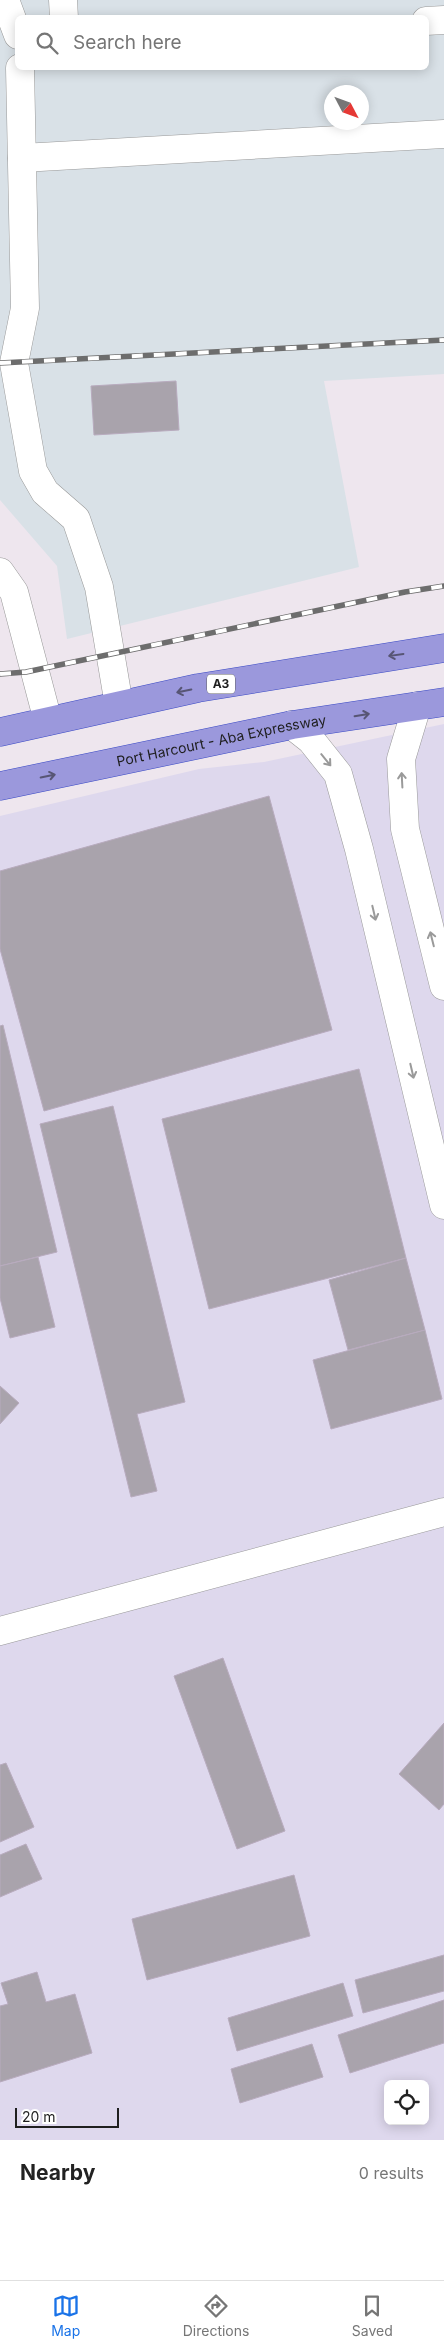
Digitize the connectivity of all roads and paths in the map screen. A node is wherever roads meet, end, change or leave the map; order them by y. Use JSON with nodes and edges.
{"nodes":[{"id":1,"x":5,"y":0,"type":"edge"},
{"id":2,"x":63,"y":0,"type":"edge"},
{"id":3,"x":64,"y":15,"type":"edge"},
{"id":4,"x":444,"y":20,"type":"edge"},
{"id":5,"x":429,"y":21,"type":"edge"},
{"id":6,"x":15,"y":26,"type":"edge"},
{"id":7,"x":20,"y":70,"type":"edge"},
{"id":8,"x":444,"y":134,"type":"edge"},
{"id":9,"x":22,"y":158,"type":"junction"},
{"id":10,"x":0,"y":572,"type":"edge"},
{"id":11,"x":444,"y":648,"type":"edge"},
{"id":12,"x":444,"y":702,"type":"edge"},
{"id":13,"x":119,"y":705,"type":"junction"},
{"id":14,"x":417,"y":706,"type":"junction"},
{"id":15,"x":48,"y":721,"type":"junction"},
{"id":16,"x":292,"y":726,"type":"junction"},
{"id":17,"x":0,"y":732,"type":"edge"},
{"id":18,"x":0,"y":786,"type":"edge"},
{"id":19,"x":444,"y":986,"type":"edge"},
{"id":20,"x":444,"y":1206,"type":"edge"},
{"id":21,"x":444,"y":1512,"type":"edge"},
{"id":22,"x":0,"y":1631,"type":"edge"}],
"edges":[{"from":1,"to":6,"type":"street"},
{"from":2,"to":3,"type":"street"},
{"from":4,"to":5,"type":"street"},
{"from":7,"to":9,"type":"street"},
{"from":8,"to":9,"type":"street"},
{"from":9,"to":13,"type":"street"},
{"from":10,"to":15,"type":"street"},
{"from":11,"to":13,"type":"highway","number":"A3","one_way":true},
{"from":12,"to":14,"type":"highway","name":"Port Harcourt - Aba Expressway"},
{"from":13,"to":15,"type":"highway","number":"A3"},
{"from":16,"to":14,"type":"highway","name":"Port Harcourt - Aba Expressway","one_way":true},
{"from":19,"to":14,"type":"street","one_way":true},
{"from":15,"to":17,"type":"highway","number":"A3"},
{"from":18,"to":16,"type":"highway","name":"Port Harcourt - Aba Expressway","one_way":true},
{"from":16,"to":20,"type":"street","one_way":true},
{"from":21,"to":22,"type":"street"}]}
